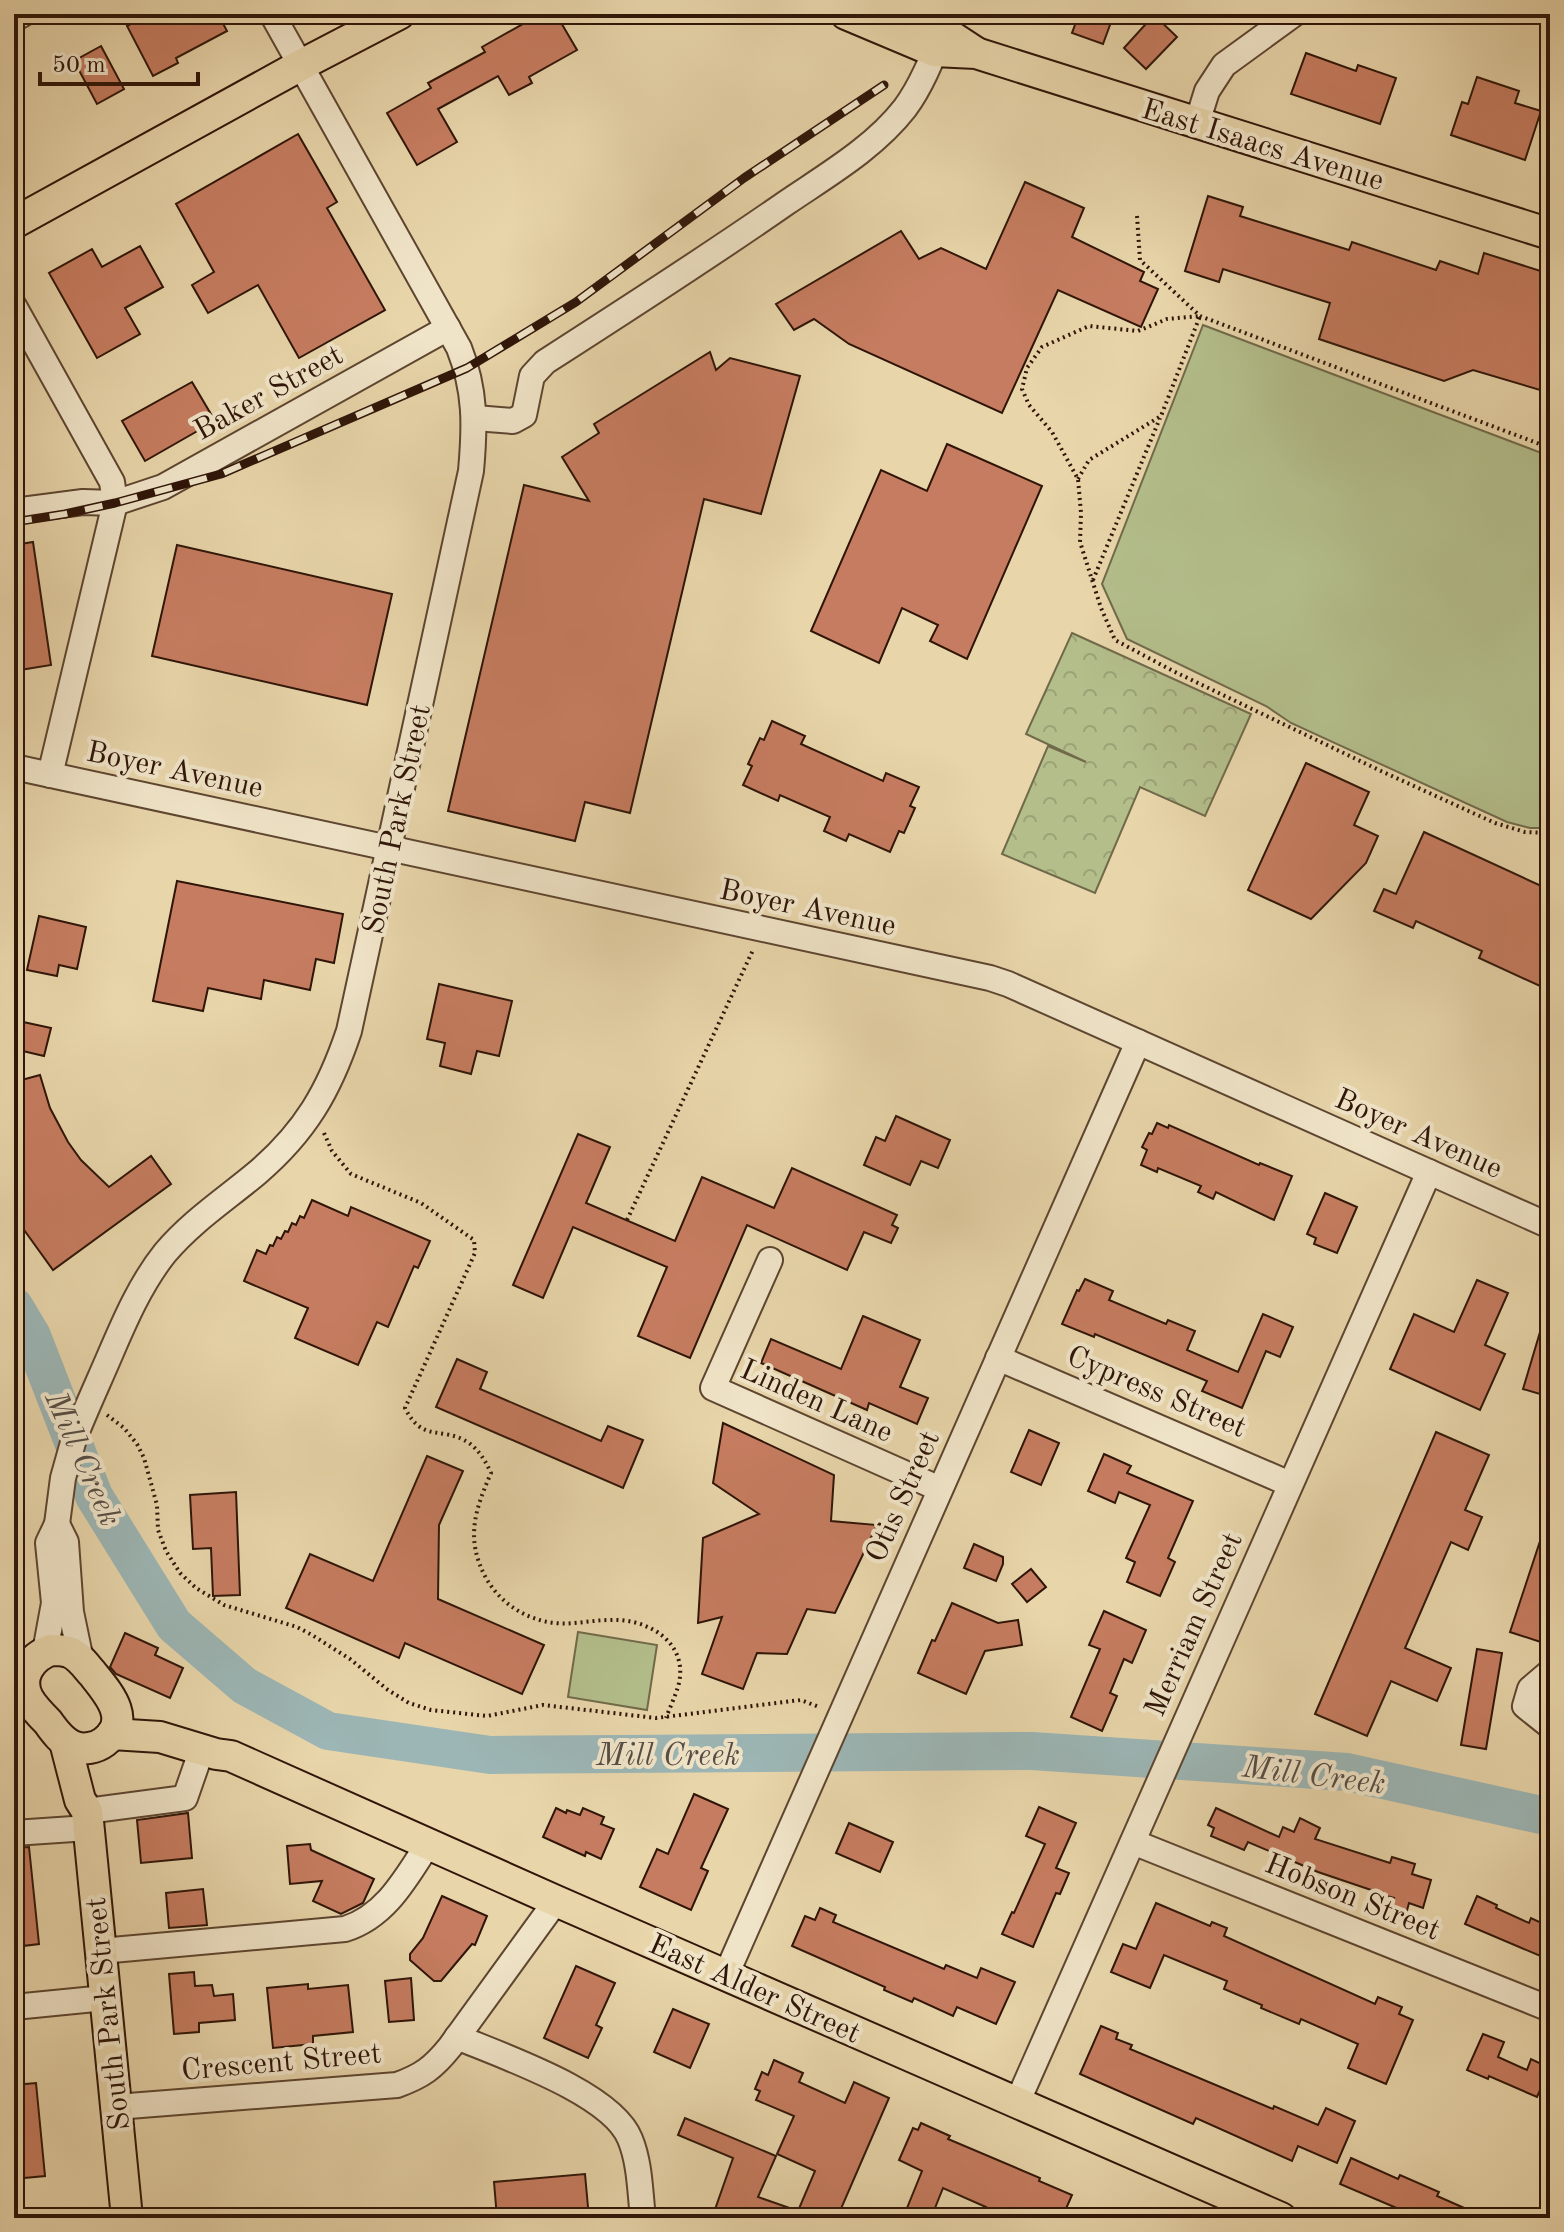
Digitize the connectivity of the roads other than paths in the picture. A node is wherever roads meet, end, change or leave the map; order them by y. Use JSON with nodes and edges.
{"nodes":[{"id":1,"x":23,"y":14,"type":"edge"},
{"id":2,"x":272,"y":14,"type":"edge"},
{"id":3,"x":399,"y":14,"type":"edge"},
{"id":4,"x":846,"y":14,"type":"edge"},
{"id":5,"x":904,"y":14,"type":"edge"},
{"id":6,"x":1294,"y":14,"type":"edge"},
{"id":7,"x":14,"y":19,"type":"edge"},
{"id":8,"x":942,"y":32,"type":"edge"},
{"id":9,"x":301,"y":65,"type":"junction"},
{"id":10,"x":1197,"y":123,"type":"junction"},
{"id":11,"x":14,"y":223,"type":"edge"},
{"id":12,"x":1550,"y":234,"type":"edge"},
{"id":13,"x":14,"y":306,"type":"edge"},
{"id":14,"x":448,"y":328,"type":"junction"},
{"id":15,"x":475,"y":418,"type":"junction"},
{"id":16,"x":115,"y":503,"type":"junction"},
{"id":17,"x":14,"y":511,"type":"edge"},
{"id":18,"x":14,"y":767,"type":"edge"},
{"id":19,"x":50,"y":775,"type":"junction"},
{"id":20,"x":390,"y":850,"type":"junction"},
{"id":21,"x":1138,"y":1042,"type":"junction"},
{"id":22,"x":1429,"y":1172,"type":"junction"},
{"id":23,"x":1550,"y":1226,"type":"edge"},
{"id":24,"x":770,"y":1260,"type":"dead end"},
{"id":25,"x":998,"y":1358,"type":"junction"},
{"id":26,"x":1290,"y":1484,"type":"junction"},
{"id":27,"x":940,"y":1489,"type":"junction"},
{"id":28,"x":57,"y":1524,"type":"junction"},
{"id":29,"x":33,"y":1652,"type":"edge"},
{"id":30,"x":81,"y":1660,"type":"junction"},
{"id":31,"x":1550,"y":1672,"type":"edge"},
{"id":32,"x":22,"y":1694,"type":"edge"},
{"id":33,"x":111,"y":1698,"type":"junction"},
{"id":34,"x":1550,"y":1726,"type":"edge"},
{"id":35,"x":108,"y":1738,"type":"junction"},
{"id":36,"x":65,"y":1742,"type":"junction"},
{"id":37,"x":216,"y":1753,"type":"junction"},
{"id":38,"x":88,"y":1819,"type":"junction"},
{"id":39,"x":14,"y":1833,"type":"edge"},
{"id":40,"x":1133,"y":1842,"type":"junction"},
{"id":41,"x":428,"y":1844,"type":"junction"},
{"id":42,"x":556,"y":1901,"type":"junction"},
{"id":43,"x":101,"y":1951,"type":"junction"},
{"id":44,"x":726,"y":1975,"type":"junction"},
{"id":45,"x":105,"y":1998,"type":"junction"},
{"id":46,"x":14,"y":2007,"type":"edge"},
{"id":47,"x":1550,"y":2009,"type":"edge"},
{"id":48,"x":457,"y":2037,"type":"junction"},
{"id":49,"x":1017,"y":2103,"type":"junction"},
{"id":50,"x":116,"y":2107,"type":"junction"},
{"id":51,"x":127,"y":2218,"type":"edge"},
{"id":52,"x":643,"y":2218,"type":"edge"},
{"id":53,"x":1281,"y":2218,"type":"edge"}],
"edges":[{"from":1,"to":7,"type":"street"},
{"from":2,"to":9,"type":"street","name":"South Park Street"},
{"from":3,"to":9,"type":"main road"},
{"from":4,"to":8,"type":"main road","name":"East Isaacs Avenue"},
{"from":5,"to":8,"type":"main road","name":"East Isaacs Avenue"},
{"from":6,"to":10,"type":"street"},
{"from":8,"to":10,"type":"main road","name":"East Isaacs Avenue"},
{"from":8,"to":15,"type":"street"},
{"from":9,"to":11,"type":"main road"},
{"from":9,"to":14,"type":"street","name":"South Park Street"},
{"from":10,"to":12,"type":"main road","name":"East Isaacs Avenue"},
{"from":13,"to":16,"type":"street"},
{"from":14,"to":15,"type":"street","name":"South Park Street"},
{"from":14,"to":16,"type":"street","name":"Baker Street"},
{"from":15,"to":20,"type":"street","name":"South Park Street"},
{"from":16,"to":17,"type":"street","name":"Baker Street"},
{"from":16,"to":19,"type":"street"},
{"from":18,"to":19,"type":"street","name":"Boyer Avenue"},
{"from":19,"to":20,"type":"street","name":"Boyer Avenue"},
{"from":20,"to":21,"type":"street","name":"Boyer Avenue"},
{"from":20,"to":28,"type":"street","name":"South Park Street"},
{"from":21,"to":22,"type":"street","name":"Boyer Avenue"},
{"from":21,"to":25,"type":"street","name":"Otis Street"},
{"from":22,"to":23,"type":"street","name":"Boyer Avenue"},
{"from":22,"to":26,"type":"street","name":"Merriam Street"},
{"from":24,"to":27,"type":"street","name":"Linden Lane"},
{"from":25,"to":26,"type":"street","name":"Cypress Street"},
{"from":25,"to":27,"type":"street","name":"Otis Street"},
{"from":26,"to":40,"type":"street","name":"Merriam Street"},
{"from":27,"to":44,"type":"street","name":"Otis Street"},
{"from":28,"to":29,"type":"street","name":"South Park Street"},
{"from":28,"to":30,"type":"street","name":"South Park Street"},
{"from":29,"to":30,"type":"main road"},
{"from":29,"to":32,"type":"main road"},
{"from":30,"to":33,"type":"main road"},
{"from":31,"to":34,"type":"street"},
{"from":32,"to":36,"type":"main road"},
{"from":33,"to":35,"type":"main road"},
{"from":33,"to":37,"type":"main road","name":"East Alder Street"},
{"from":35,"to":36,"type":"main road"},
{"from":35,"to":37,"type":"main road","name":"East Alder Street"},
{"from":35,"to":38,"type":"main road","name":"South Park Street"},
{"from":36,"to":38,"type":"main road","name":"South Park Street"},
{"from":37,"to":38,"type":"street"},
{"from":37,"to":41,"type":"main road","name":"East Alder Street"},
{"from":38,"to":39,"type":"street"},
{"from":38,"to":43,"type":"main road","name":"South Park Street"},
{"from":40,"to":47,"type":"street","name":"Hobson Street"},
{"from":40,"to":49,"type":"street","name":"Merriam Street"},
{"from":41,"to":42,"type":"main road","name":"East Alder Street"},
{"from":41,"to":43,"type":"street"},
{"from":42,"to":44,"type":"main road","name":"East Alder Street"},
{"from":42,"to":48,"type":"street","name":"Crescent Street"},
{"from":43,"to":45,"type":"main road","name":"South Park Street"},
{"from":44,"to":49,"type":"main road","name":"East Alder Street"},
{"from":45,"to":46,"type":"street"},
{"from":45,"to":50,"type":"main road","name":"South Park Street"},
{"from":48,"to":50,"type":"street","name":"Crescent Street"},
{"from":48,"to":52,"type":"street"},
{"from":49,"to":53,"type":"main road","name":"East Alder Street"},
{"from":50,"to":51,"type":"main road","name":"South Park Street"}]}
